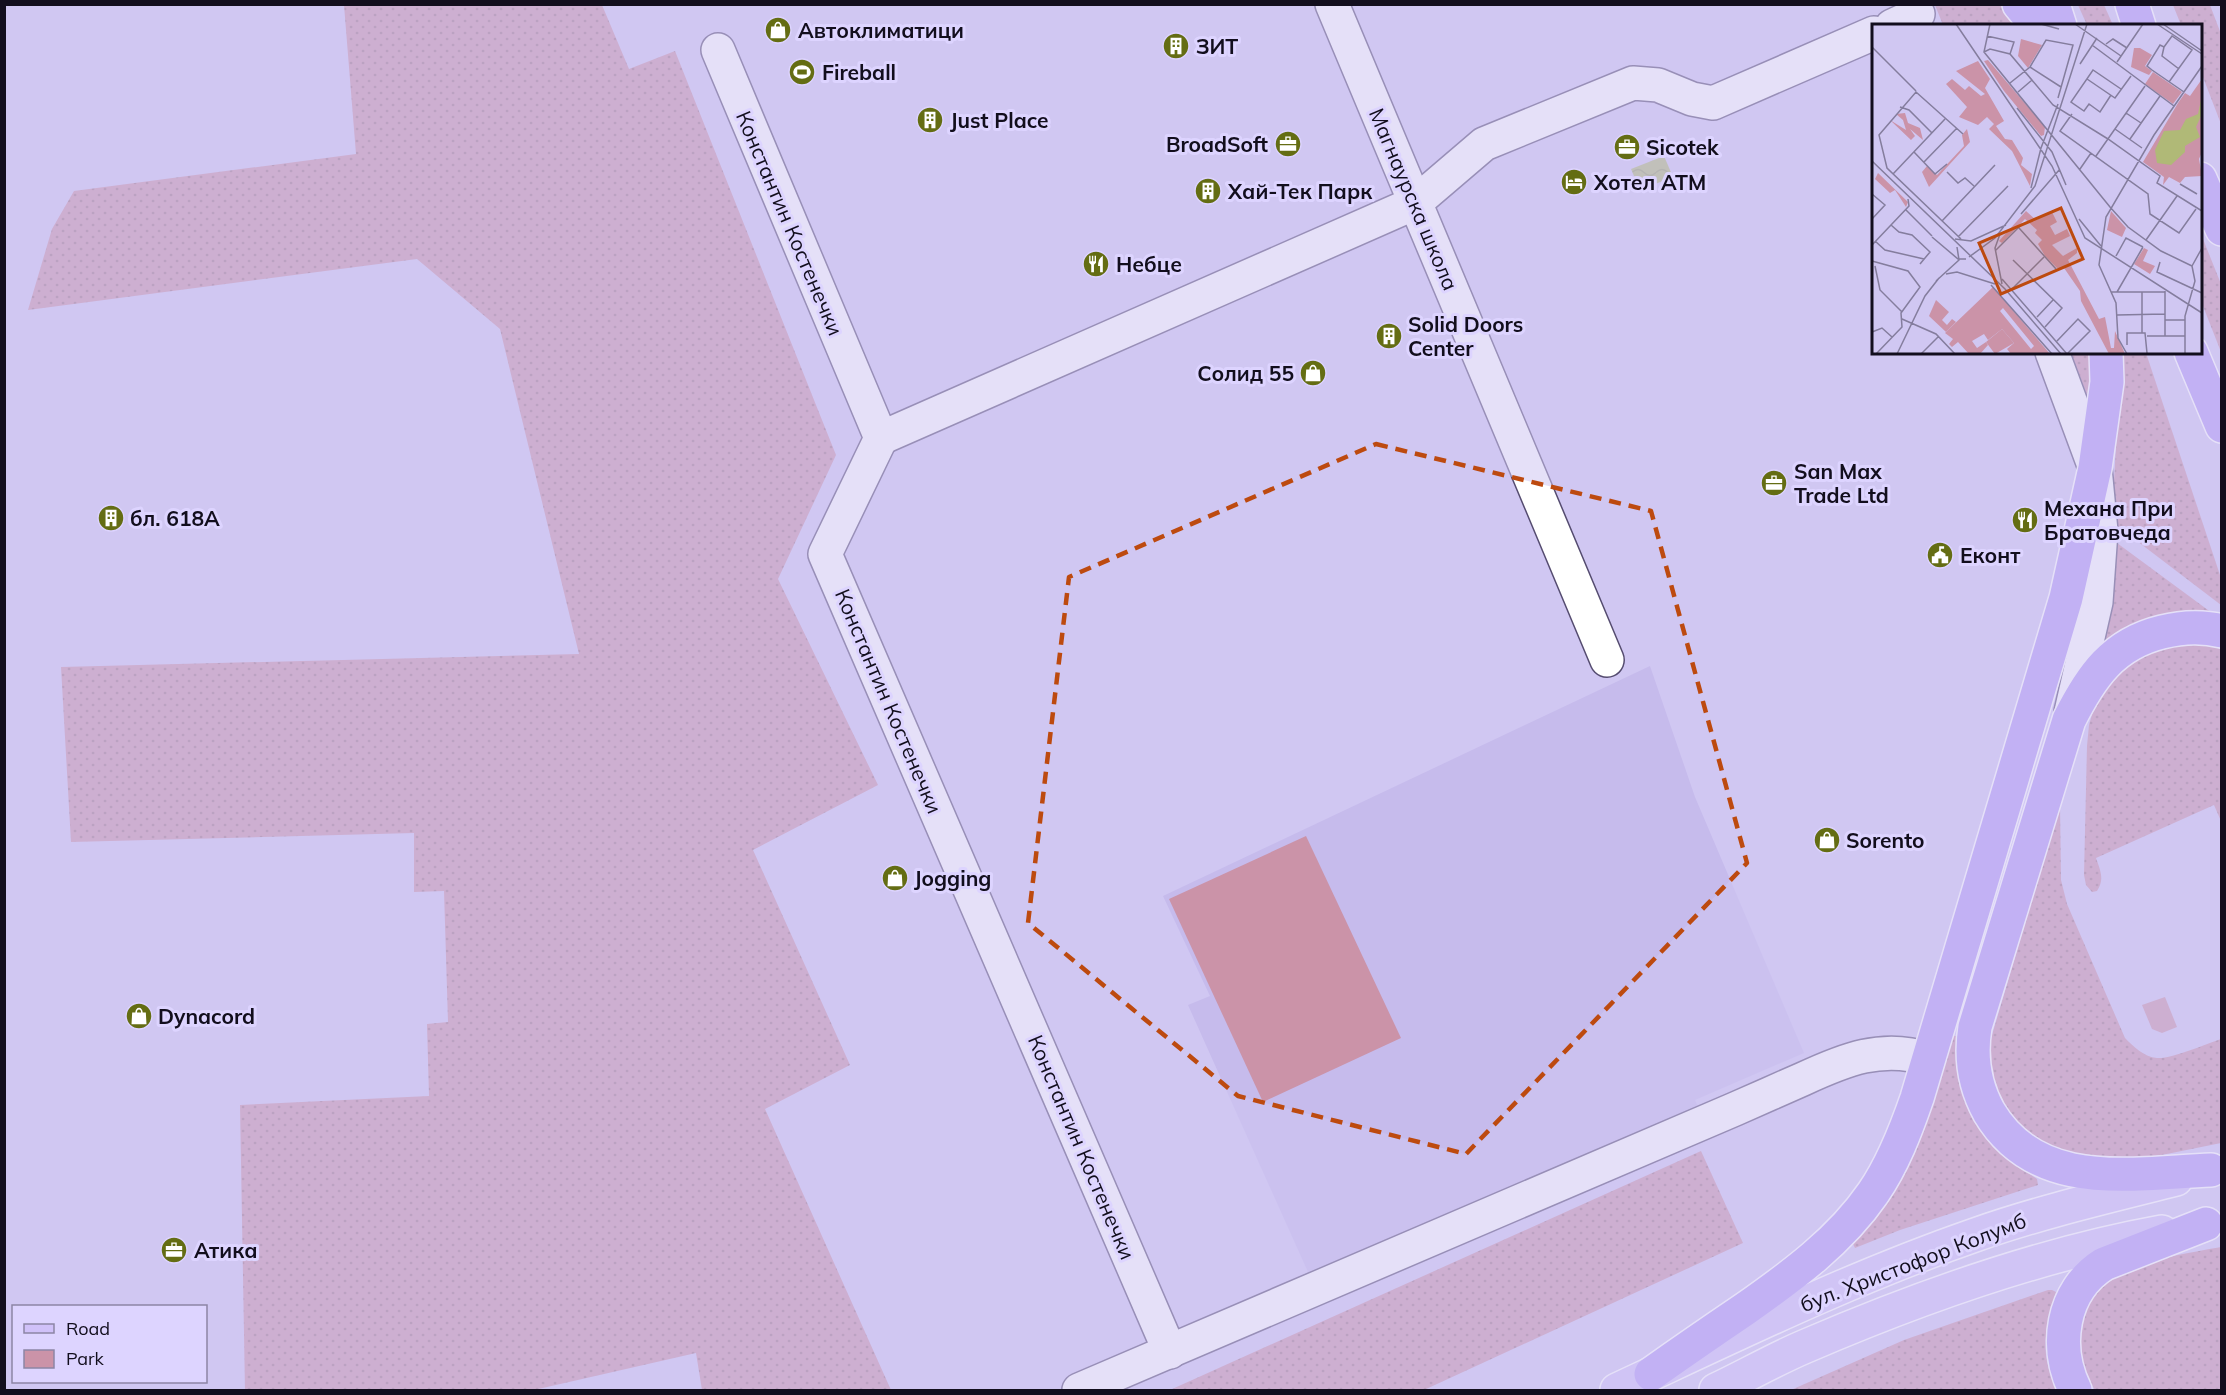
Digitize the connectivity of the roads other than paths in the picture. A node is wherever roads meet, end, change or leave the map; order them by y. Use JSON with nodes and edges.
{"nodes":[{"id":1,"x":1332,"y":4,"type":"edge"},
{"id":2,"x":2019,"y":4,"type":"edge"},
{"id":3,"x":2053,"y":4,"type":"edge"},
{"id":4,"x":2132,"y":4,"type":"edge"},
{"id":5,"x":2143,"y":4,"type":"edge"},
{"id":6,"x":2035,"y":24,"type":"edge"},
{"id":7,"x":2059,"y":24,"type":"edge"},
{"id":8,"x":2138,"y":24,"type":"edge"},
{"id":9,"x":2145,"y":24,"type":"edge"},
{"id":10,"x":1872,"y":34,"type":"edge"},
{"id":11,"x":718,"y":50,"type":"dead end"},
{"id":12,"x":2202,"y":183,"type":"edge"},
{"id":13,"x":1415,"y":203,"type":"junction"},
{"id":14,"x":2222,"y":217,"type":"edge"},
{"id":15,"x":2222,"y":229,"type":"edge"},
{"id":16,"x":2053,"y":354,"type":"edge"},
{"id":17,"x":2106,"y":354,"type":"edge"},
{"id":18,"x":2192,"y":354,"type":"edge"},
{"id":19,"x":2222,"y":426,"type":"edge"},
{"id":20,"x":880,"y":438,"type":"junction"},
{"id":21,"x":2095,"y":468,"type":"junction"},
{"id":22,"x":2222,"y":631,"type":"edge"},
{"id":23,"x":1607,"y":660,"type":"dead end"},
{"id":24,"x":2069,"y":720,"type":"junction"},
{"id":25,"x":1928,"y":1059,"type":"junction"},
{"id":26,"x":2216,"y":1169,"type":"edge"},
{"id":27,"x":2214,"y":1222,"type":"edge"},
{"id":28,"x":1170,"y":1353,"type":"junction"},
{"id":29,"x":1651,"y":1374,"type":"junction"},
{"id":30,"x":1079,"y":1390,"type":"edge"},
{"id":31,"x":1617,"y":1390,"type":"edge"},
{"id":32,"x":1716,"y":1390,"type":"edge"},
{"id":33,"x":2075,"y":1390,"type":"edge"}],
"edges":[{"from":1,"to":13,"type":"street","name":"Магнаурска школа"},
{"from":2,"to":6,"type":"highway"},
{"from":3,"to":7,"type":"highway"},
{"from":4,"to":8,"type":"highway"},
{"from":5,"to":9,"type":"highway"},
{"from":10,"to":13,"type":"street"},
{"from":11,"to":20,"type":"street","name":"Константин Костенечки"},
{"from":12,"to":14,"type":"highway"},
{"from":12,"to":15,"type":"highway"},
{"from":13,"to":20,"type":"street"},
{"from":13,"to":23,"type":"street","name":"Магнаурска школа"},
{"from":16,"to":21,"type":"street"},
{"from":17,"to":21,"type":"highway"},
{"from":18,"to":19,"type":"highway"},
{"from":20,"to":28,"type":"street","name":"Константин Костенечки"},
{"from":21,"to":24,"type":"street"},
{"from":21,"to":25,"type":"highway"},
{"from":22,"to":24,"type":"highway"},
{"from":24,"to":26,"type":"highway"},
{"from":25,"to":28,"type":"street"},
{"from":25,"to":29,"type":"highway"},
{"from":26,"to":29,"type":"main road","name":"бул. Христофор Колумб"},
{"from":27,"to":32,"type":"main road","name":"бул. Христофор Колумб"},
{"from":27,"to":33,"type":"highway"},
{"from":28,"to":30,"type":"street"},
{"from":29,"to":31,"type":"main road","name":"бул. Христофор Колумб"}]}
